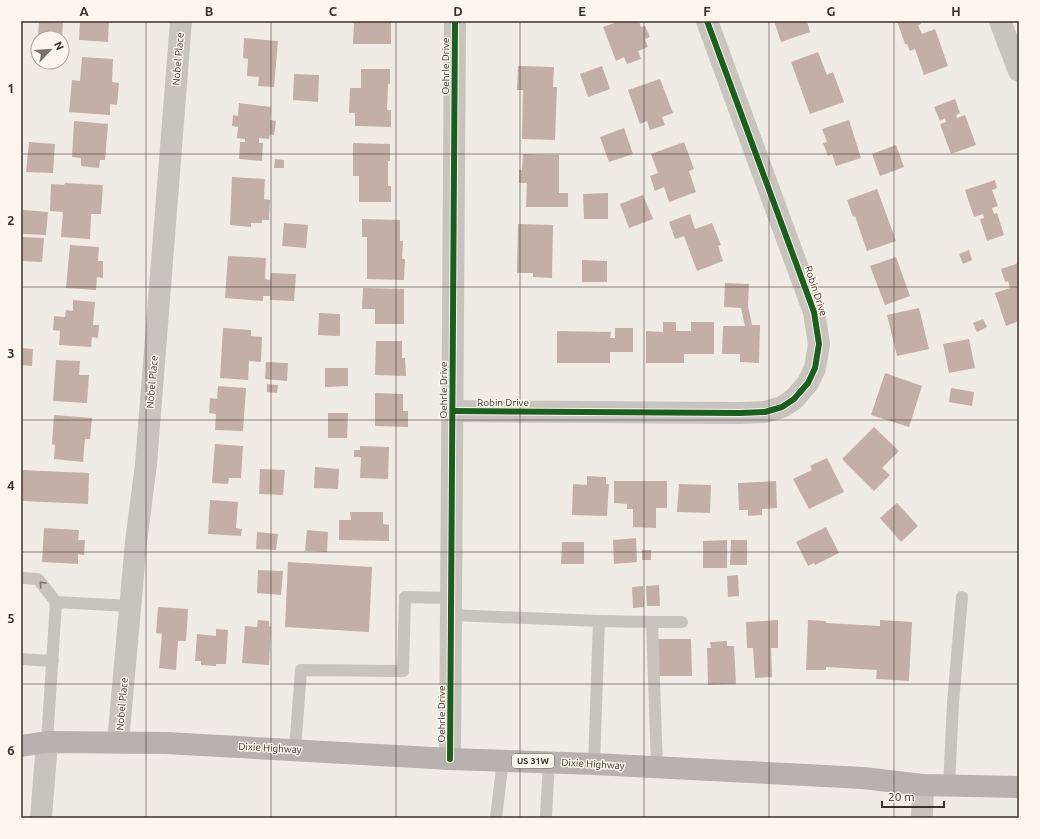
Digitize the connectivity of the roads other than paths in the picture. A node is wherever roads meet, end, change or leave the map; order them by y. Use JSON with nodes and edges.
{"nodes":[{"id":1,"x":181,"y":21,"type":"edge"},
{"id":2,"x":455,"y":21,"type":"edge"},
{"id":3,"x":707,"y":21,"type":"edge"},
{"id":4,"x":1000,"y":21,"type":"edge"},
{"id":5,"x":1019,"y":70,"type":"edge"},
{"id":6,"x":453,"y":412,"type":"junction"},
{"id":7,"x":21,"y":578,"type":"edge"},
{"id":8,"x":962,"y":597,"type":"dead end"},
{"id":9,"x":56,"y":602,"type":"junction"},
{"id":10,"x":130,"y":606,"type":"junction"},
{"id":11,"x":451,"y":607,"type":"junction"},
{"id":12,"x":599,"y":621,"type":"junction"},
{"id":13,"x":652,"y":622,"type":"junction"},
{"id":14,"x":682,"y":622,"type":"dead end"},
{"id":15,"x":21,"y":659,"type":"edge"},
{"id":16,"x":53,"y":661,"type":"junction"},
{"id":17,"x":21,"y":731,"type":"edge"},
{"id":18,"x":47,"y":742,"type":"junction"},
{"id":19,"x":118,"y":742,"type":"junction"},
{"id":20,"x":21,"y":746,"type":"edge"},
{"id":21,"x":295,"y":749,"type":"junction"},
{"id":22,"x":450,"y":759,"type":"junction"},
{"id":23,"x":503,"y":760,"type":"junction"},
{"id":24,"x":549,"y":762,"type":"junction"},
{"id":25,"x":594,"y":764,"type":"junction"},
{"id":26,"x":657,"y":767,"type":"junction"},
{"id":27,"x":923,"y":785,"type":"junction"},
{"id":28,"x":949,"y":786,"type":"junction"},
{"id":29,"x":1019,"y":787,"type":"edge"},
{"id":30,"x":546,"y":816,"type":"dead end"},
{"id":31,"x":41,"y":818,"type":"edge"},
{"id":32,"x":496,"y":818,"type":"edge"},
{"id":33,"x":922,"y":818,"type":"edge"}],
"edges":[{"from":1,"to":10,"type":"street","name":"Nobel Place"},
{"from":2,"to":6,"type":"street","name":"Oehrle Drive"},
{"from":3,"to":6,"type":"street","name":"Robin Drive"},
{"from":4,"to":5,"type":"street"},
{"from":6,"to":11,"type":"street","name":"Oehrle Drive"},
{"from":9,"to":7,"type":"lane","one_way":true},
{"from":8,"to":28,"type":"lane"},
{"from":9,"to":10,"type":"lane"},
{"from":9,"to":16,"type":"lane"},
{"from":10,"to":19,"type":"street","name":"Nobel Place"},
{"from":11,"to":12,"type":"lane"},
{"from":11,"to":21,"type":"lane"},
{"from":11,"to":22,"type":"street","name":"Oehrle Drive"},
{"from":12,"to":13,"type":"lane"},
{"from":12,"to":25,"type":"lane"},
{"from":13,"to":14,"type":"lane"},
{"from":13,"to":26,"type":"lane"},
{"from":15,"to":16,"type":"lane"},
{"from":16,"to":18,"type":"lane"},
{"from":17,"to":18,"type":"main road","name":"Dixie Highway","number":"US 31W"},
{"from":18,"to":19,"type":"main road","name":"Dixie Highway","number":"US 31W"},
{"from":18,"to":20,"type":"main road","name":"Dixie Highway","number":"US 31W"},
{"from":18,"to":31,"type":"street"},
{"from":19,"to":21,"type":"main road","name":"Dixie Highway","number":"US 31W"},
{"from":21,"to":22,"type":"main road","name":"Dixie Highway","number":"US 31W"},
{"from":22,"to":23,"type":"main road","name":"Dixie Highway","number":"US 31W"},
{"from":23,"to":24,"type":"main road","name":"Dixie Highway","number":"US 31W"},
{"from":23,"to":32,"type":"lane"},
{"from":24,"to":25,"type":"main road","name":"Dixie Highway","number":"US 31W"},
{"from":24,"to":30,"type":"lane"},
{"from":25,"to":26,"type":"main road","name":"Dixie Highway","number":"US 31W"},
{"from":26,"to":27,"type":"main road","name":"Dixie Highway","number":"US 31W"},
{"from":27,"to":28,"type":"main road","name":"Dixie Highway","number":"US 31W"},
{"from":27,"to":33,"type":"street"},
{"from":28,"to":29,"type":"main road","name":"Dixie Highway","number":"US 31W"}]}
